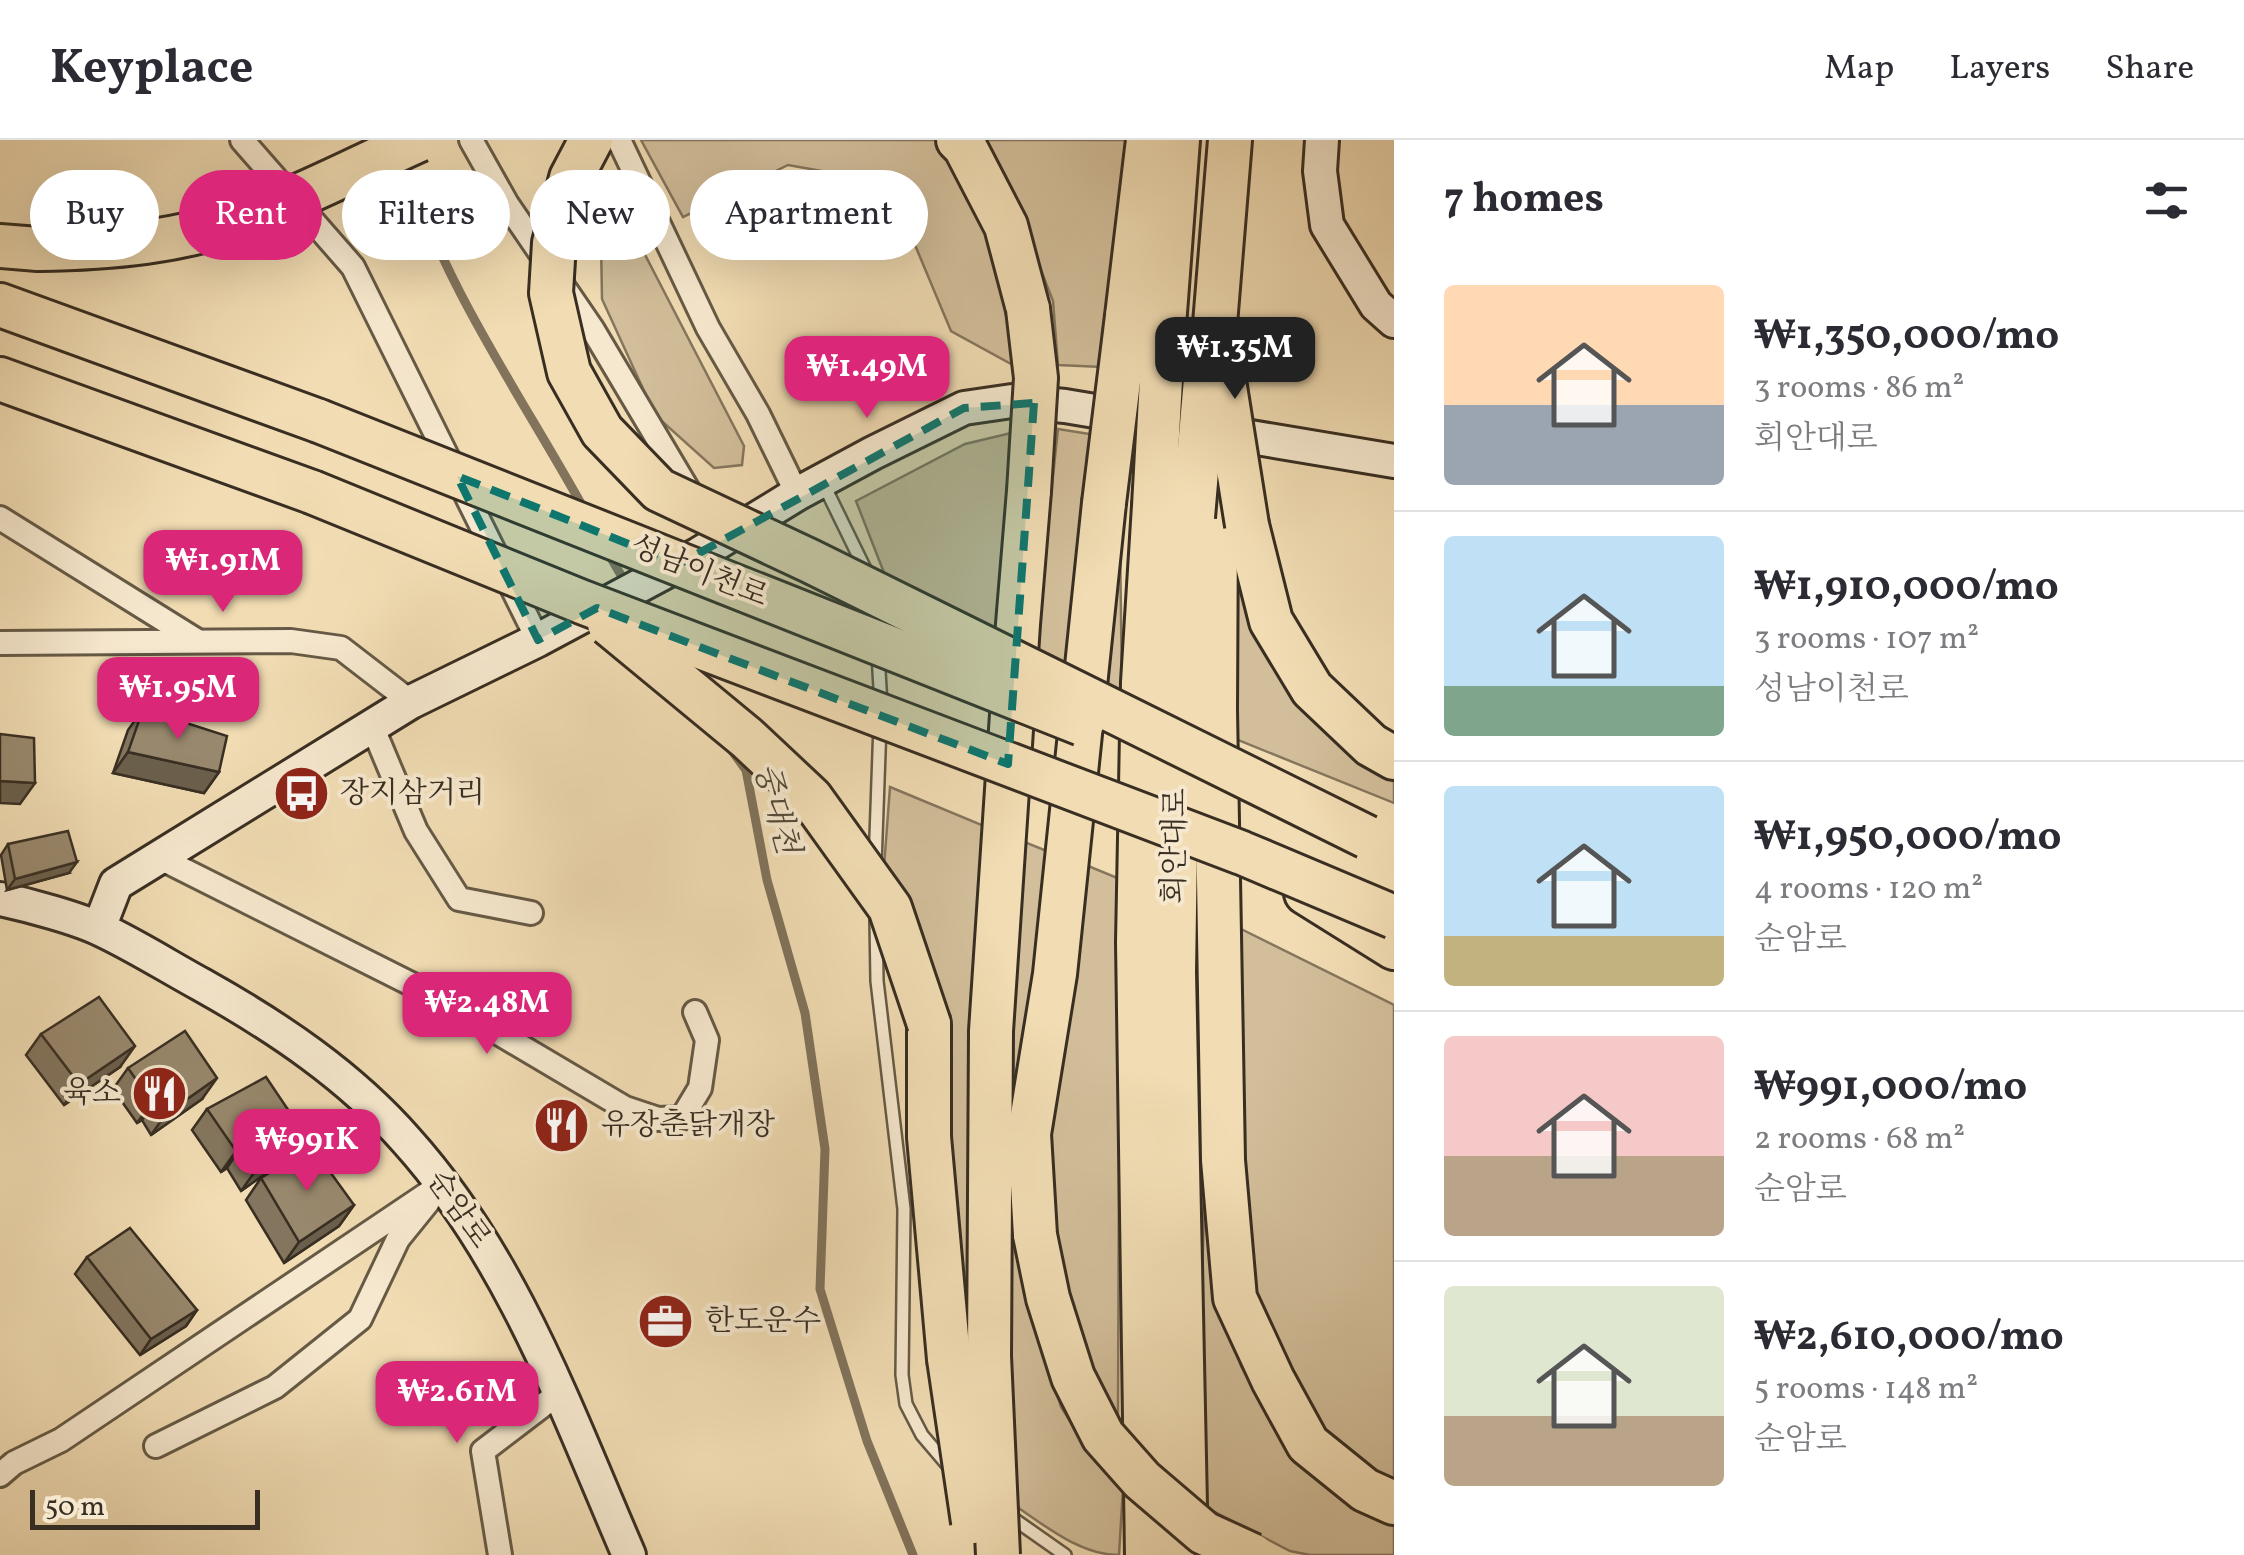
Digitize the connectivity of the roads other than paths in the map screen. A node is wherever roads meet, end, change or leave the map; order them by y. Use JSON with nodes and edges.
{"nodes":[{"id":1,"x":242,"y":140,"type":"edge"},
{"id":2,"x":419,"y":140,"type":"edge"},
{"id":3,"x":471,"y":140,"type":"edge"},
{"id":4,"x":591,"y":140,"type":"edge"},
{"id":5,"x":619,"y":140,"type":"edge"},
{"id":6,"x":958,"y":140,"type":"edge"},
{"id":7,"x":1148,"y":140,"type":"edge"},
{"id":8,"x":1178,"y":140,"type":"edge"},
{"id":9,"x":1230,"y":140,"type":"edge"},
{"id":10,"x":1322,"y":140,"type":"edge"},
{"id":11,"x":19,"y":247,"type":"edge"},
{"id":12,"x":0,"y":305,"type":"edge"},
{"id":13,"x":1145,"y":320,"type":"junction"},
{"id":14,"x":1394,"y":321,"type":"edge"},
{"id":15,"x":0,"y":379,"type":"edge"},
{"id":16,"x":1394,"y":460,"type":"edge"},
{"id":17,"x":810,"y":487,"type":"junction"},
{"id":18,"x":1203,"y":517,"type":"junction"},
{"id":19,"x":0,"y":518,"type":"edge"},
{"id":20,"x":709,"y":548,"type":"junction"},
{"id":21,"x":871,"y":600,"type":"dead end"},
{"id":22,"x":582,"y":602,"type":"junction"},
{"id":23,"x":877,"y":631,"type":"dead end"},
{"id":24,"x":538,"y":640,"type":"junction"},
{"id":25,"x":198,"y":641,"type":"junction"},
{"id":26,"x":0,"y":642,"type":"edge"},
{"id":27,"x":411,"y":702,"type":"junction"},
{"id":28,"x":372,"y":726,"type":"junction"},
{"id":29,"x":1394,"y":758,"type":"edge"},
{"id":30,"x":1380,"y":842,"type":"edge"},
{"id":31,"x":1242,"y":853,"type":"junction"},
{"id":32,"x":158,"y":857,"type":"junction"},
{"id":33,"x":0,"y":899,"type":"edge"},
{"id":34,"x":531,"y":913,"type":"dead end"},
{"id":35,"x":1394,"y":916,"type":"edge"},
{"id":36,"x":99,"y":928,"type":"junction"},
{"id":37,"x":1394,"y":948,"type":"edge"},
{"id":38,"x":696,"y":1012,"type":"dead end"},
{"id":39,"x":442,"y":1184,"type":"junction"},
{"id":40,"x":969,"y":1358,"type":"junction"},
{"id":41,"x":559,"y":1393,"type":"junction"},
{"id":42,"x":156,"y":1446,"type":"dead end"},
{"id":43,"x":0,"y":1475,"type":"edge"},
{"id":44,"x":1394,"y":1502,"type":"edge"},
{"id":45,"x":1160,"y":1551,"type":"edge"},
{"id":46,"x":500,"y":1555,"type":"edge"},
{"id":47,"x":629,"y":1555,"type":"edge"},
{"id":48,"x":978,"y":1555,"type":"edge"},
{"id":49,"x":998,"y":1555,"type":"edge"},
{"id":50,"x":1064,"y":1555,"type":"edge"},
{"id":51,"x":1252,"y":1555,"type":"edge"}],
"edges":[{"from":1,"to":24,"type":"street"},
{"from":2,"to":11,"type":"highway","bridge":true},
{"from":3,"to":20,"type":"street"},
{"from":4,"to":30,"type":"highway","bridge":true},
{"from":5,"to":17,"type":"street"},
{"from":6,"to":40,"type":"highway","bridge":true},
{"from":7,"to":13,"type":"highway"},
{"from":8,"to":13,"type":"highway","name":"회안대로"},
{"from":9,"to":18,"type":"highway","bridge":true},
{"from":10,"to":14,"type":"street"},
{"from":12,"to":30,"type":"highway","name":"성남이천로","bridge":true},
{"from":13,"to":18,"type":"highway","name":"회안대로","bridge":true},
{"from":13,"to":51,"type":"highway","bridge":true},
{"from":15,"to":22,"type":"highway","bridge":true},
{"from":16,"to":17,"type":"street"},
{"from":17,"to":20,"type":"street"},
{"from":17,"to":21,"type":"lane"},
{"from":18,"to":29,"type":"highway"},
{"from":18,"to":44,"type":"highway"},
{"from":18,"to":45,"type":"highway","name":"회안대로"},
{"from":19,"to":25,"type":"street"},
{"from":20,"to":24,"type":"street","bridge":true},
{"from":22,"to":31,"type":"highway","bridge":true},
{"from":22,"to":40,"type":"highway","bridge":true},
{"from":23,"to":50,"type":"lane"},
{"from":24,"to":27,"type":"street"},
{"from":25,"to":26,"type":"street"},
{"from":25,"to":27,"type":"street"},
{"from":27,"to":28,"type":"street"},
{"from":28,"to":32,"type":"street"},
{"from":28,"to":34,"type":"street"},
{"from":31,"to":35,"type":"highway","bridge":true},
{"from":31,"to":37,"type":"highway","bridge":true},
{"from":32,"to":36,"type":"street"},
{"from":32,"to":38,"type":"street"},
{"from":33,"to":36,"type":"street","name":"순암로"},
{"from":36,"to":39,"type":"street","name":"순암로"},
{"from":39,"to":41,"type":"street","name":"순암로"},
{"from":39,"to":42,"type":"street"},
{"from":39,"to":43,"type":"street"},
{"from":40,"to":48,"type":"highway","bridge":true},
{"from":40,"to":49,"type":"highway","bridge":true},
{"from":41,"to":46,"type":"street"},
{"from":41,"to":47,"type":"street","name":"순암로"}]}
